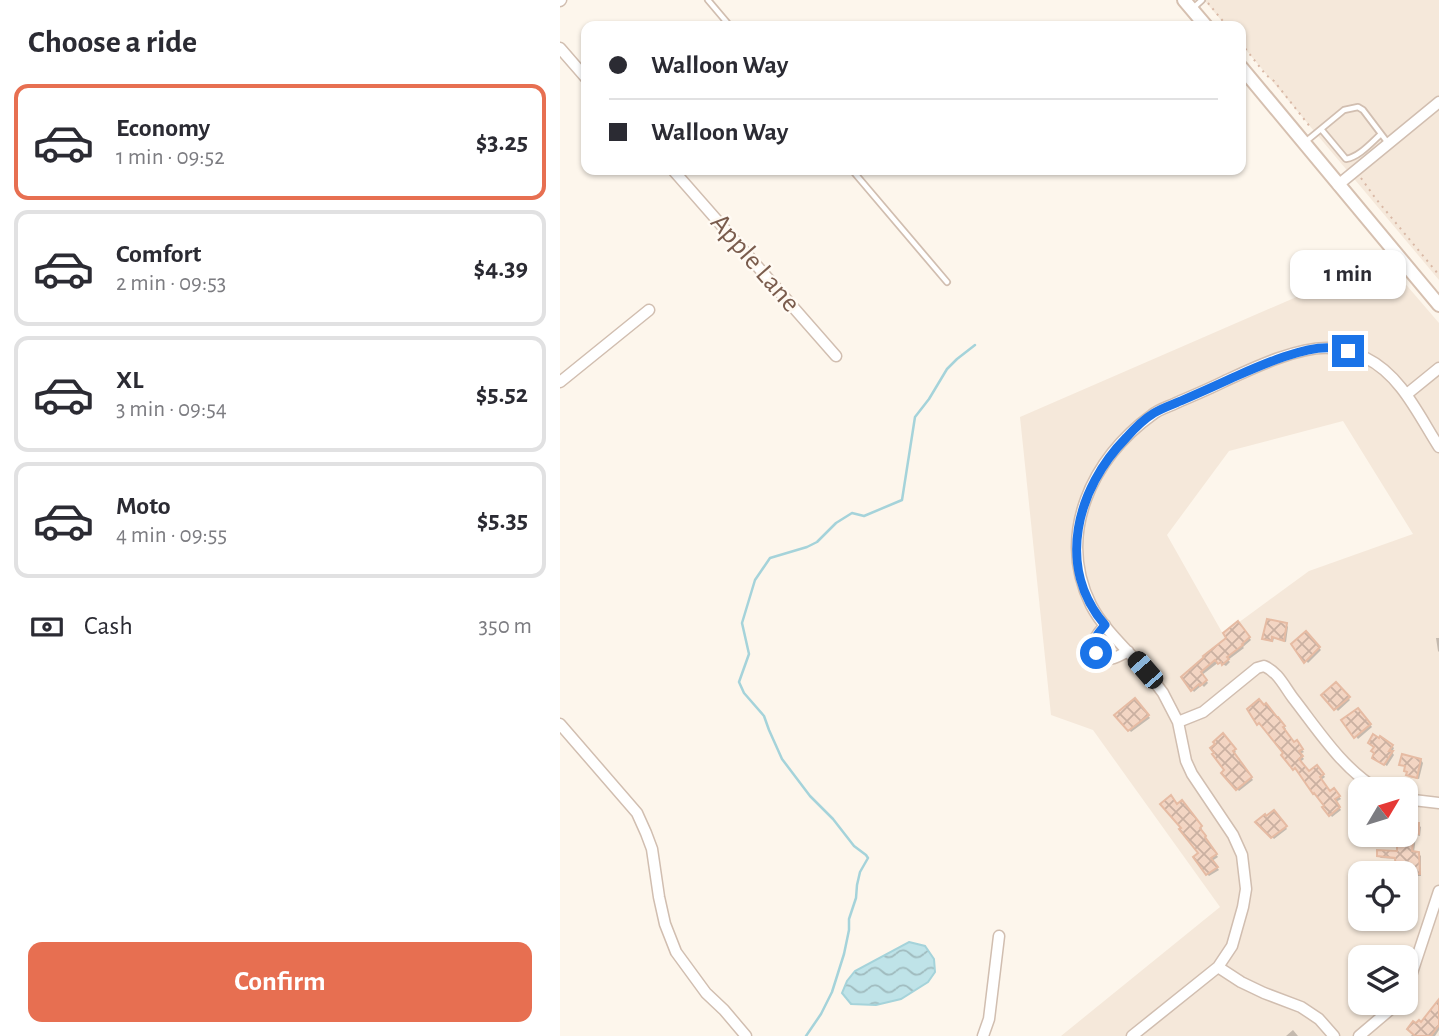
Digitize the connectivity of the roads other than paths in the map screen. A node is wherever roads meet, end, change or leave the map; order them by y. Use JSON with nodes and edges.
{"nodes":[{"id":1,"x":708,"y":0,"type":"edge"},
{"id":2,"x":1204,"y":0,"type":"edge"},
{"id":3,"x":1188,"y":5,"type":"edge"},
{"id":4,"x":726,"y":21,"type":"edge"},
{"id":5,"x":1202,"y":21,"type":"edge"},
{"id":6,"x":560,"y":48,"type":"edge"},
{"id":7,"x":581,"y":72,"type":"edge"},
{"id":8,"x":1246,"y":73,"type":"edge"},
{"id":9,"x":1439,"y":102,"type":"edge"},
{"id":10,"x":1321,"y":129,"type":"junction"},
{"id":11,"x":1381,"y":134,"type":"junction"},
{"id":12,"x":1304,"y":143,"type":"junction"},
{"id":13,"x":1388,"y":144,"type":"junction"},
{"id":14,"x":677,"y":175,"type":"edge"},
{"id":15,"x":856,"y":175,"type":"edge"},
{"id":16,"x":1338,"y":185,"type":"junction"},
{"id":17,"x":947,"y":282,"type":"dead end"},
{"id":18,"x":1439,"y":304,"type":"edge"},
{"id":19,"x":649,"y":310,"type":"dead end"},
{"id":20,"x":836,"y":356,"type":"dead end"},
{"id":21,"x":1439,"y":368,"type":"edge"},
{"id":22,"x":560,"y":383,"type":"edge"},
{"id":23,"x":1407,"y":394,"type":"junction"},
{"id":24,"x":1439,"y":447,"type":"edge"},
{"id":25,"x":1105,"y":625,"type":"junction"},
{"id":26,"x":1128,"y":651,"type":"junction"},
{"id":27,"x":1145,"y":670,"type":"dead end"},
{"id":28,"x":1154,"y":681,"type":"dead end"},
{"id":29,"x":1178,"y":722,"type":"junction"},
{"id":30,"x":560,"y":724,"type":"edge"},
{"id":31,"x":1361,"y":777,"type":"edge"},
{"id":32,"x":1418,"y":801,"type":"edge"},
{"id":33,"x":1439,"y":803,"type":"edge"},
{"id":34,"x":1439,"y":891,"type":"edge"},
{"id":35,"x":999,"y":936,"type":"dead end"},
{"id":36,"x":1418,"y":955,"type":"edge"},
{"id":37,"x":1218,"y":967,"type":"junction"},
{"id":38,"x":1384,"y":1015,"type":"edge"},
{"id":39,"x":746,"y":1036,"type":"edge"},
{"id":40,"x":983,"y":1036,"type":"edge"},
{"id":41,"x":1132,"y":1036,"type":"edge"},
{"id":42,"x":1334,"y":1036,"type":"edge"},
{"id":43,"x":1359,"y":1036,"type":"edge"}],
"edges":[{"from":1,"to":4,"type":"lane"},
{"from":2,"to":3,"type":"lane"},
{"from":3,"to":5,"type":"main road"},
{"from":6,"to":7,"type":"street"},
{"from":8,"to":12,"type":"main road"},
{"from":9,"to":13,"type":"street"},
{"from":10,"to":11,"type":"lane"},
{"from":10,"to":11,"type":"lane"},
{"from":10,"to":12,"type":"lane"},
{"from":11,"to":13,"type":"lane"},
{"from":12,"to":16,"type":"main road"},
{"from":13,"to":16,"type":"street"},
{"from":14,"to":20,"type":"street","name":"Apple Lane"},
{"from":15,"to":17,"type":"lane"},
{"from":16,"to":18,"type":"main road"},
{"from":19,"to":22,"type":"street"},
{"from":21,"to":23,"type":"street"},
{"from":23,"to":24,"type":"street"},
{"from":23,"to":25,"type":"street"},
{"from":25,"to":26,"type":"street"},
{"from":25,"to":26,"type":"street"},
{"from":26,"to":27,"type":"street"},
{"from":28,"to":29,"type":"street"},
{"from":29,"to":31,"type":"street"},
{"from":29,"to":37,"type":"street"},
{"from":30,"to":39,"type":"street"},
{"from":32,"to":33,"type":"street"},
{"from":34,"to":36,"type":"street"},
{"from":35,"to":40,"type":"street"},
{"from":37,"to":41,"type":"street"},
{"from":37,"to":42,"type":"street"},
{"from":38,"to":43,"type":"street"}]}
